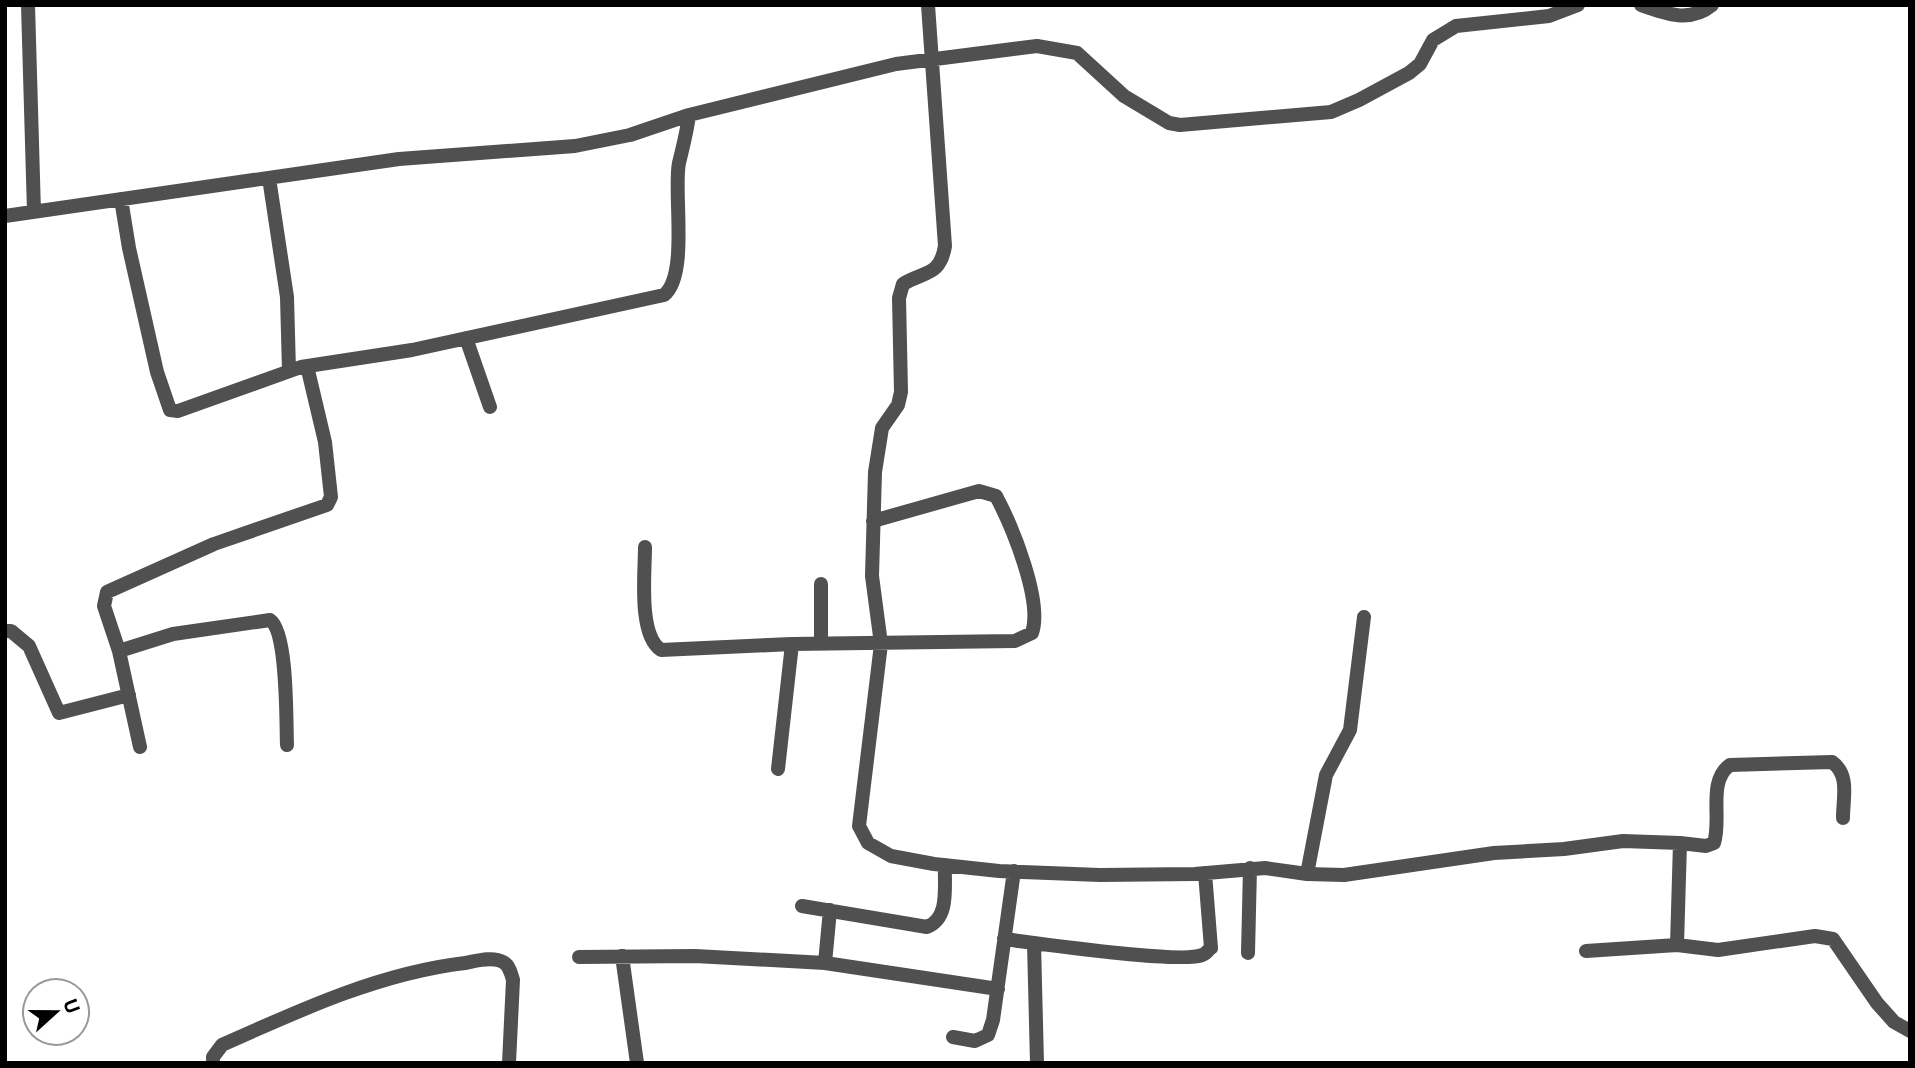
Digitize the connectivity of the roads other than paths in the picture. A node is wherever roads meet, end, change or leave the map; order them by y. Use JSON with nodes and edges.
{"nodes":[{"id":1,"x":28,"y":5,"type":"edge"},
{"id":2,"x":928,"y":5,"type":"edge"},
{"id":3,"x":1578,"y":5,"type":"edge"},
{"id":4,"x":1642,"y":5,"type":"edge"},
{"id":5,"x":1712,"y":5,"type":"edge"},
{"id":6,"x":932,"y":59,"type":"junction"},
{"id":7,"x":689,"y":115,"type":"junction"},
{"id":8,"x":269,"y":178,"type":"junction"},
{"id":9,"x":121,"y":199,"type":"junction"},
{"id":10,"x":34,"y":212,"type":"junction"},
{"id":11,"x":5,"y":216,"type":"edge"},
{"id":12,"x":466,"y":338,"type":"junction"},
{"id":13,"x":307,"y":366,"type":"junction"},
{"id":14,"x":289,"y":371,"type":"junction"},
{"id":15,"x":490,"y":407,"type":"dead end"},
{"id":16,"x":873,"y":521,"type":"junction"},
{"id":17,"x":645,"y":547,"type":"dead end"},
{"id":18,"x":821,"y":584,"type":"dead end"},
{"id":19,"x":1364,"y":617,"type":"dead end"},
{"id":20,"x":5,"y":631,"type":"edge"},
{"id":21,"x":792,"y":644,"type":"junction"},
{"id":22,"x":821,"y":644,"type":"junction"},
{"id":23,"x":881,"y":644,"type":"junction"},
{"id":24,"x":119,"y":651,"type":"junction"},
{"id":25,"x":129,"y":695,"type":"junction"},
{"id":26,"x":287,"y":745,"type":"dead end"},
{"id":27,"x":140,"y":747,"type":"dead end"},
{"id":28,"x":778,"y":769,"type":"dead end"},
{"id":29,"x":1843,"y":818,"type":"dead end"},
{"id":30,"x":1680,"y":843,"type":"junction"},
{"id":31,"x":946,"y":865,"type":"junction"},
{"id":32,"x":1250,"y":869,"type":"junction"},
{"id":33,"x":1014,"y":871,"type":"junction"},
{"id":34,"x":1205,"y":873,"type":"junction"},
{"id":35,"x":1307,"y":874,"type":"junction"},
{"id":36,"x":802,"y":906,"type":"dead end"},
{"id":37,"x":830,"y":910,"type":"junction"},
{"id":38,"x":1004,"y":939,"type":"junction"},
{"id":39,"x":1034,"y":943,"type":"junction"},
{"id":40,"x":1677,"y":945,"type":"junction"},
{"id":41,"x":1586,"y":951,"type":"dead end"},
{"id":42,"x":1248,"y":953,"type":"dead end"},
{"id":43,"x":622,"y":956,"type":"junction"},
{"id":44,"x":579,"y":957,"type":"dead end"},
{"id":45,"x":825,"y":963,"type":"junction"},
{"id":46,"x":998,"y":989,"type":"junction"},
{"id":47,"x":1910,"y":1031,"type":"edge"},
{"id":48,"x":953,"y":1037,"type":"dead end"},
{"id":49,"x":213,"y":1063,"type":"edge"},
{"id":50,"x":509,"y":1063,"type":"edge"},
{"id":51,"x":637,"y":1063,"type":"edge"},
{"id":52,"x":1037,"y":1063,"type":"edge"}],
"edges":[{"from":1,"to":10,"type":"street"},
{"from":2,"to":6,"type":"street"},
{"from":3,"to":6,"type":"street"},
{"from":4,"to":5,"type":"street"},
{"from":6,"to":7,"type":"street"},
{"from":6,"to":16,"type":"street"},
{"from":7,"to":8,"type":"street"},
{"from":7,"to":12,"type":"street"},
{"from":8,"to":9,"type":"street"},
{"from":8,"to":14,"type":"street"},
{"from":9,"to":10,"type":"street"},
{"from":9,"to":14,"type":"street"},
{"from":10,"to":11,"type":"street"},
{"from":12,"to":13,"type":"street"},
{"from":12,"to":15,"type":"street"},
{"from":13,"to":14,"type":"street"},
{"from":13,"to":24,"type":"street"},
{"from":16,"to":23,"type":"street"},
{"from":16,"to":23,"type":"street"},
{"from":17,"to":21,"type":"street"},
{"from":18,"to":22,"type":"street"},
{"from":19,"to":35,"type":"street"},
{"from":20,"to":25,"type":"street"},
{"from":21,"to":22,"type":"street"},
{"from":21,"to":28,"type":"street"},
{"from":22,"to":23,"type":"street"},
{"from":23,"to":31,"type":"street"},
{"from":24,"to":25,"type":"street"},
{"from":24,"to":26,"type":"street"},
{"from":25,"to":27,"type":"street"},
{"from":29,"to":30,"type":"street"},
{"from":30,"to":35,"type":"street"},
{"from":30,"to":40,"type":"street"},
{"from":31,"to":33,"type":"street"},
{"from":31,"to":37,"type":"street"},
{"from":32,"to":34,"type":"street"},
{"from":32,"to":35,"type":"street"},
{"from":32,"to":42,"type":"street"},
{"from":33,"to":34,"type":"street"},
{"from":33,"to":38,"type":"street"},
{"from":34,"to":39,"type":"street"},
{"from":36,"to":37,"type":"street"},
{"from":37,"to":45,"type":"street"},
{"from":38,"to":39,"type":"street"},
{"from":38,"to":46,"type":"street"},
{"from":39,"to":52,"type":"street"},
{"from":40,"to":41,"type":"street"},
{"from":40,"to":47,"type":"street"},
{"from":43,"to":44,"type":"street"},
{"from":43,"to":45,"type":"street"},
{"from":43,"to":51,"type":"street"},
{"from":45,"to":46,"type":"street"},
{"from":46,"to":48,"type":"street"},
{"from":49,"to":50,"type":"street"}]}
